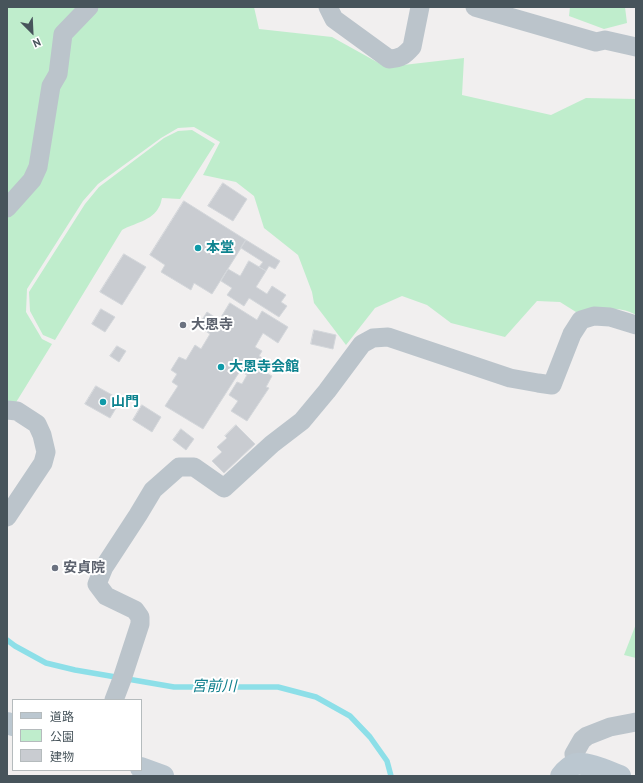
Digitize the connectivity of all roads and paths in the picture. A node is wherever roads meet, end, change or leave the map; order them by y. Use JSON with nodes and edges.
{"nodes":[{"id":1,"x":88,"y":7,"type":"edge"},
{"id":2,"x":328,"y":7,"type":"edge"},
{"id":3,"x":420,"y":7,"type":"edge"},
{"id":4,"x":475,"y":7,"type":"edge"},
{"id":5,"x":636,"y":47,"type":"edge"},
{"id":6,"x":7,"y":208,"type":"edge"},
{"id":7,"x":636,"y":325,"type":"edge"},
{"id":8,"x":7,"y":410,"type":"edge"},
{"id":9,"x":7,"y":517,"type":"edge"},
{"id":10,"x":114,"y":699,"type":"edge"},
{"id":11,"x":636,"y":722,"type":"edge"},
{"id":12,"x":142,"y":768,"type":"edge"},
{"id":13,"x":569,"y":770,"type":"edge"},
{"id":14,"x":163,"y":776,"type":"edge"},
{"id":15,"x":620,"y":776,"type":"edge"}],
"edges":[{"from":1,"to":6,"type":"street"},
{"from":2,"to":3,"type":"street"},
{"from":4,"to":5,"type":"street"},
{"from":7,"to":10,"type":"street"},
{"from":8,"to":9,"type":"street"},
{"from":11,"to":13,"type":"street"},
{"from":12,"to":14,"type":"main road"},
{"from":13,"to":15,"type":"main road"}]}
